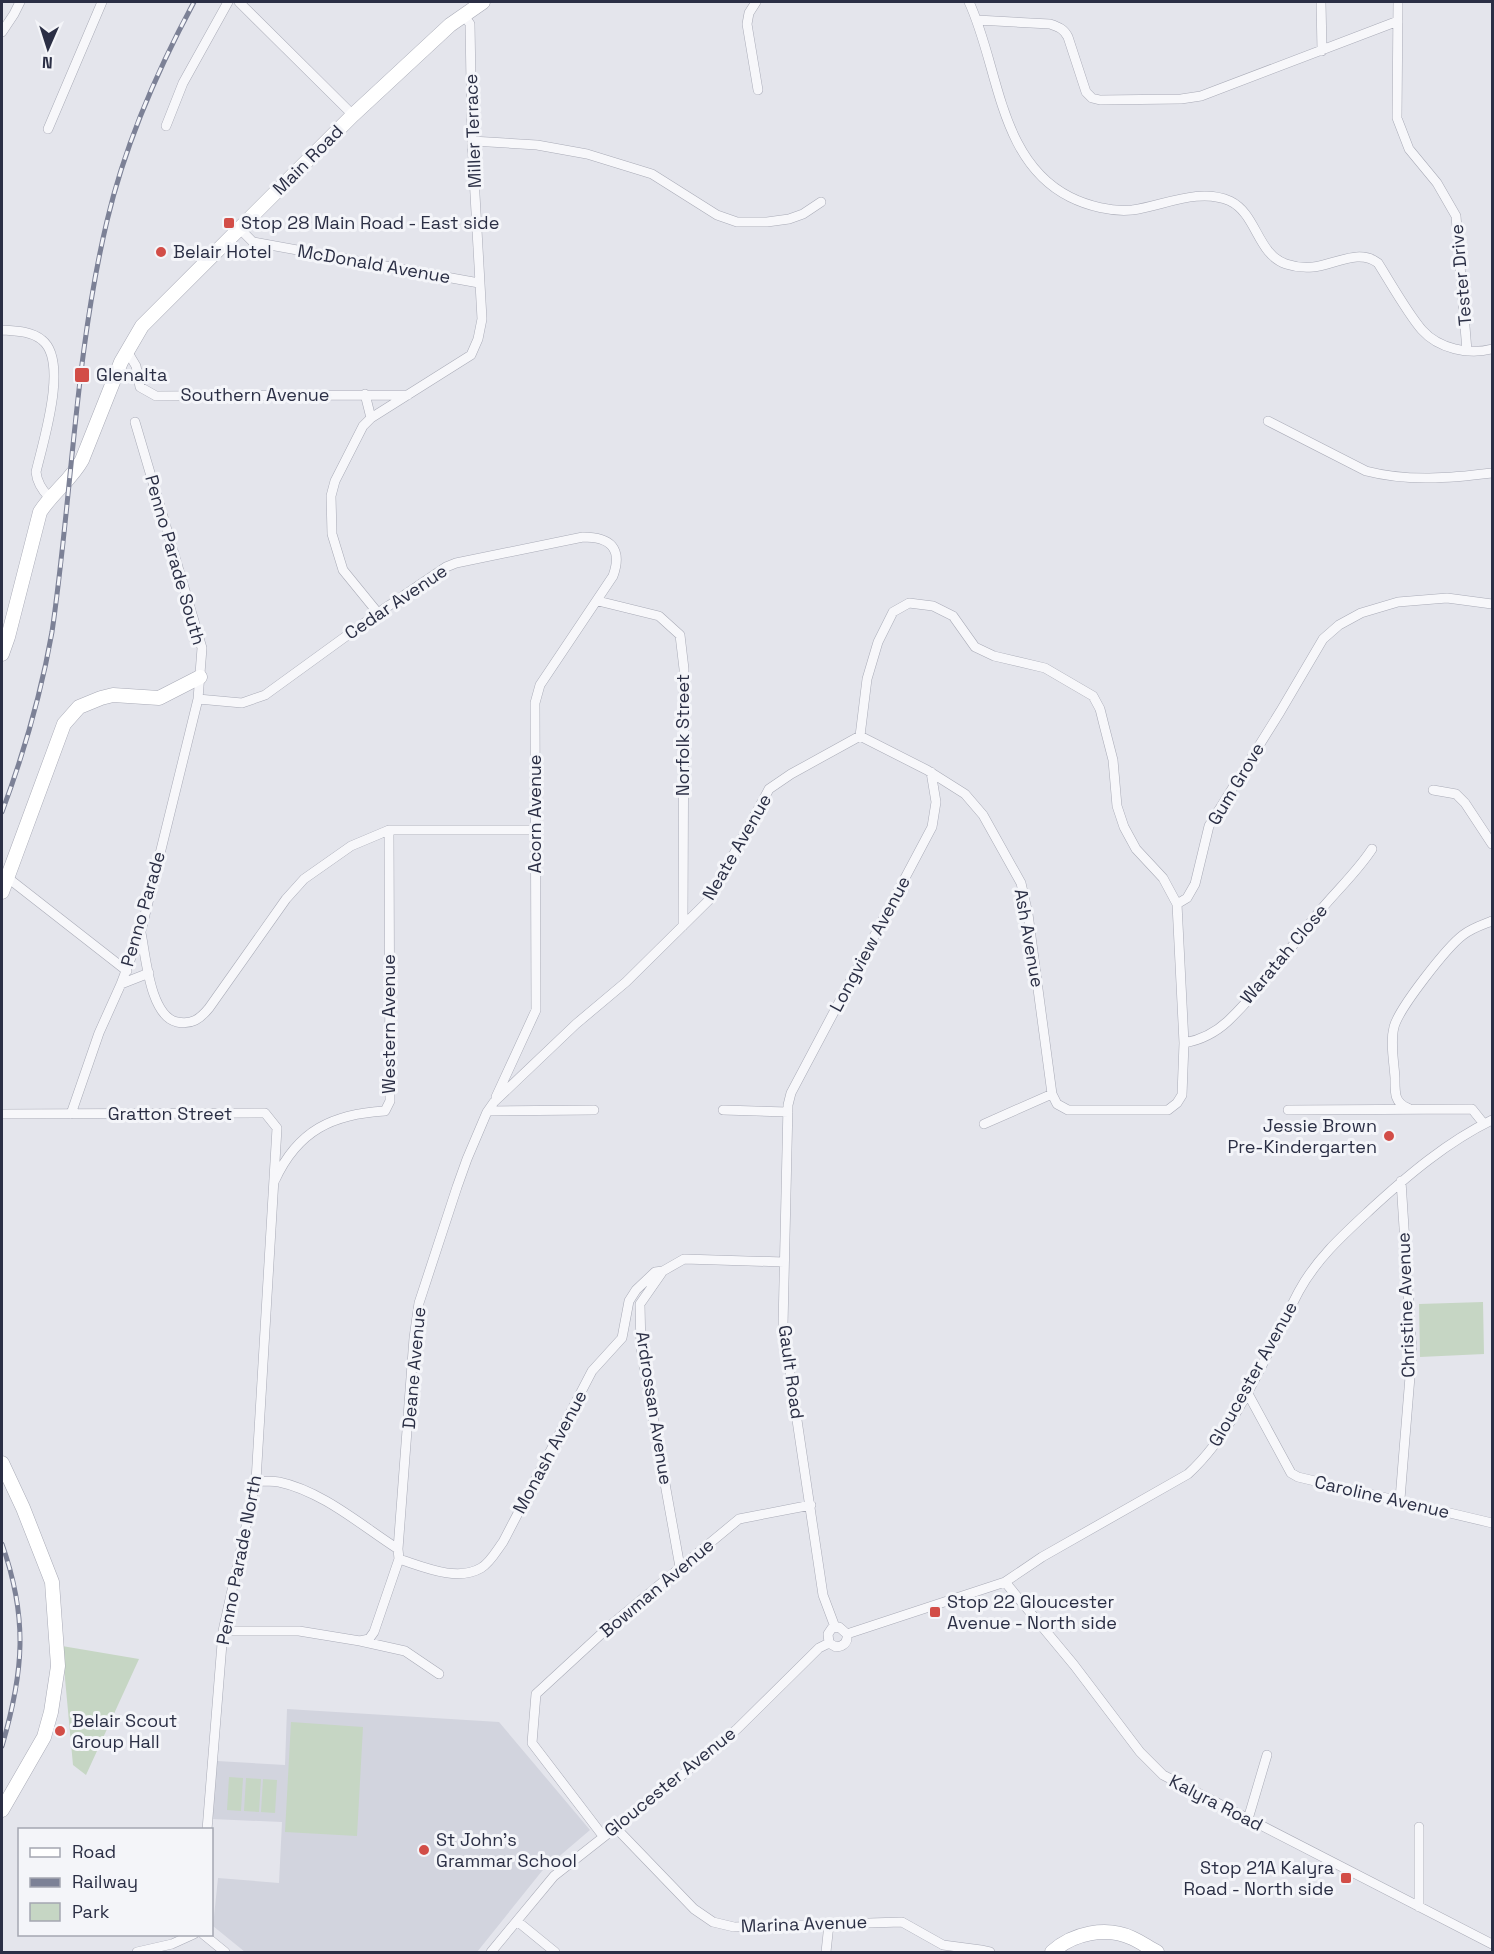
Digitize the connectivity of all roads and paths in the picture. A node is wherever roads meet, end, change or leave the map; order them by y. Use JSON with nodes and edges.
{"nodes":[{"id":1,"x":20,"y":2,"type":"edge"},
{"id":2,"x":102,"y":2,"type":"edge"},
{"id":3,"x":228,"y":2,"type":"edge"},
{"id":4,"x":239,"y":2,"type":"edge"},
{"id":5,"x":483,"y":2,"type":"edge"},
{"id":6,"x":756,"y":2,"type":"edge"},
{"id":7,"x":969,"y":2,"type":"edge"},
{"id":8,"x":1321,"y":2,"type":"edge"},
{"id":9,"x":1398,"y":2,"type":"edge"},
{"id":10,"x":463,"y":14,"type":"junction"},
{"id":11,"x":977,"y":20,"type":"junction"},
{"id":12,"x":1398,"y":21,"type":"junction"},
{"id":13,"x":2,"y":32,"type":"edge"},
{"id":14,"x":1322,"y":51,"type":"junction"},
{"id":15,"x":758,"y":90,"type":"dead end"},
{"id":16,"x":353,"y":115,"type":"junction"},
{"id":17,"x":166,"y":126,"type":"dead end"},
{"id":18,"x":48,"y":129,"type":"dead end"},
{"id":19,"x":472,"y":141,"type":"junction"},
{"id":20,"x":821,"y":202,"type":"dead end"},
{"id":21,"x":239,"y":228,"type":"junction"},
{"id":22,"x":479,"y":283,"type":"junction"},
{"id":23,"x":2,"y":330,"type":"edge"},
{"id":24,"x":1492,"y":350,"type":"edge"},
{"id":25,"x":127,"y":351,"type":"junction"},
{"id":26,"x":1467,"y":351,"type":"junction"},
{"id":27,"x":364,"y":394,"type":"junction"},
{"id":28,"x":410,"y":395,"type":"junction"},
{"id":29,"x":371,"y":418,"type":"junction"},
{"id":30,"x":1268,"y":421,"type":"dead end"},
{"id":31,"x":135,"y":422,"type":"dead end"},
{"id":32,"x":1492,"y":473,"type":"edge"},
{"id":33,"x":49,"y":497,"type":"junction"},
{"id":34,"x":610,"y":543,"type":"joint"},
{"id":35,"x":598,"y":601,"type":"junction"},
{"id":36,"x":1492,"y":604,"type":"edge"},
{"id":37,"x":378,"y":613,"type":"junction"},
{"id":38,"x":2,"y":654,"type":"edge"},
{"id":39,"x":200,"y":677,"type":"junction"},
{"id":40,"x":198,"y":699,"type":"junction"},
{"id":41,"x":860,"y":736,"type":"junction"},
{"id":42,"x":931,"y":772,"type":"junction"},
{"id":43,"x":1433,"y":790,"type":"dead end"},
{"id":44,"x":389,"y":830,"type":"junction"},
{"id":45,"x":535,"y":830,"type":"junction"},
{"id":46,"x":1492,"y":844,"type":"edge"},
{"id":47,"x":1372,"y":849,"type":"dead end"},
{"id":48,"x":8,"y":878,"type":"junction"},
{"id":49,"x":2,"y":892,"type":"edge"},
{"id":50,"x":1177,"y":904,"type":"junction"},
{"id":51,"x":1492,"y":921,"type":"edge"},
{"id":52,"x":683,"y":926,"type":"junction"},
{"id":53,"x":141,"y":931,"type":"junction"},
{"id":54,"x":126,"y":971,"type":"junction"},
{"id":55,"x":149,"y":973,"type":"junction"},
{"id":56,"x":121,"y":984,"type":"junction"},
{"id":57,"x":1184,"y":1043,"type":"junction"},
{"id":58,"x":1052,"y":1094,"type":"junction"},
{"id":59,"x":494,"y":1102,"type":"junction"},
{"id":60,"x":1408,"y":1108,"type":"junction"},
{"id":61,"x":594,"y":1110,"type":"dead end"},
{"id":62,"x":723,"y":1110,"type":"dead end"},
{"id":63,"x":1288,"y":1110,"type":"dead end"},
{"id":64,"x":487,"y":1112,"type":"junction"},
{"id":65,"x":788,"y":1113,"type":"junction"},
{"id":66,"x":2,"y":1114,"type":"edge"},
{"id":67,"x":71,"y":1114,"type":"junction"},
{"id":68,"x":1488,"y":1122,"type":"edge"},
{"id":69,"x":984,"y":1124,"type":"dead end"},
{"id":70,"x":1401,"y":1181,"type":"junction"},
{"id":71,"x":274,"y":1182,"type":"junction"},
{"id":72,"x":784,"y":1262,"type":"junction"},
{"id":73,"x":663,"y":1271,"type":"junction"},
{"id":74,"x":1247,"y":1392,"type":"junction"},
{"id":75,"x":2,"y":1463,"type":"edge"},
{"id":76,"x":256,"y":1481,"type":"junction"},
{"id":77,"x":1400,"y":1500,"type":"junction"},
{"id":78,"x":811,"y":1505,"type":"junction"},
{"id":79,"x":1492,"y":1523,"type":"edge"},
{"id":80,"x":399,"y":1554,"type":"junction"},
{"id":81,"x":680,"y":1567,"type":"junction"},
{"id":82,"x":1005,"y":1582,"type":"junction"},
{"id":83,"x":835,"y":1627,"type":"junction"},
{"id":84,"x":223,"y":1632,"type":"junction"},
{"id":85,"x":847,"y":1634,"type":"junction"},
{"id":86,"x":360,"y":1641,"type":"junction"},
{"id":87,"x":829,"y":1643,"type":"junction"},
{"id":88,"x":439,"y":1674,"type":"dead end"},
{"id":89,"x":1267,"y":1755,"type":"dead end"},
{"id":90,"x":2,"y":1810,"type":"edge"},
{"id":91,"x":1248,"y":1819,"type":"junction"},
{"id":92,"x":615,"y":1827,"type":"junction"},
{"id":93,"x":1419,"y":1827,"type":"dead end"},
{"id":94,"x":207,"y":1828,"type":"edge"},
{"id":95,"x":603,"y":1836,"type":"junction"},
{"id":96,"x":1419,"y":1907,"type":"junction"},
{"id":97,"x":517,"y":1921,"type":"junction"},
{"id":98,"x":829,"y":1924,"type":"junction"},
{"id":99,"x":192,"y":1936,"type":"edge"},
{"id":100,"x":204,"y":1936,"type":"edge"},
{"id":101,"x":1492,"y":1944,"type":"edge"},
{"id":102,"x":137,"y":1953,"type":"edge"},
{"id":103,"x":225,"y":1953,"type":"edge"},
{"id":104,"x":491,"y":1953,"type":"edge"},
{"id":105,"x":555,"y":1953,"type":"edge"},
{"id":106,"x":826,"y":1953,"type":"edge"},
{"id":107,"x":990,"y":1953,"type":"edge"},
{"id":108,"x":1052,"y":1953,"type":"edge"},
{"id":109,"x":1157,"y":1953,"type":"edge"}],
"edges":[{"from":1,"to":13,"type":"street"},
{"from":2,"to":18,"type":"street"},
{"from":3,"to":17,"type":"street"},
{"from":4,"to":16,"type":"street"},
{"from":5,"to":10,"type":"main road","name":"Main Road"},
{"from":6,"to":15,"type":"street"},
{"from":7,"to":11,"type":"street"},
{"from":8,"to":14,"type":"street"},
{"from":9,"to":12,"type":"street","name":"Tester Drive"},
{"from":10,"to":16,"type":"main road","name":"Main Road"},
{"from":10,"to":19,"type":"street","name":"Miller Terrace"},
{"from":11,"to":14,"type":"street"},
{"from":11,"to":26,"type":"street"},
{"from":12,"to":14,"type":"street"},
{"from":12,"to":26,"type":"street","name":"Tester Drive"},
{"from":16,"to":21,"type":"main road","name":"Main Road"},
{"from":19,"to":20,"type":"street"},
{"from":19,"to":22,"type":"street","name":"Miller Terrace"},
{"from":21,"to":22,"type":"street","name":"McDonald Avenue"},
{"from":21,"to":25,"type":"main road","name":"Main Road"},
{"from":22,"to":28,"type":"street","name":"Miller Terrace"},
{"from":23,"to":33,"type":"street"},
{"from":24,"to":26,"type":"street"},
{"from":25,"to":27,"type":"street","name":"Southern Avenue"},
{"from":25,"to":33,"type":"main road","name":"Main Road"},
{"from":27,"to":28,"type":"street","name":"Southern Avenue"},
{"from":27,"to":29,"type":"street"},
{"from":28,"to":29,"type":"street"},
{"from":29,"to":37,"type":"street"},
{"from":30,"to":32,"type":"street"},
{"from":31,"to":39,"type":"street","name":"Penno Parade South"},
{"from":33,"to":38,"type":"main road","name":"Main Road"},
{"from":34,"to":35,"type":"street","name":"Acorn Avenue"},
{"from":34,"to":37,"type":"street","name":"Cedar Avenue"},
{"from":35,"to":45,"type":"street","name":"Acorn Avenue"},
{"from":35,"to":52,"type":"street","name":"Norfolk Street"},
{"from":36,"to":50,"type":"street","name":"Gum Grove"},
{"from":37,"to":40,"type":"street","name":"Cedar Avenue"},
{"from":39,"to":40,"type":"street","name":"Penno Parade South"},
{"from":39,"to":48,"type":"main road"},
{"from":40,"to":53,"type":"street","name":"Penno Parade"},
{"from":41,"to":42,"type":"street","name":"Ash Avenue"},
{"from":41,"to":50,"type":"street"},
{"from":41,"to":52,"type":"street","name":"Neate Avenue"},
{"from":42,"to":58,"type":"street","name":"Ash Avenue"},
{"from":42,"to":65,"type":"street","name":"Longview Avenue"},
{"from":43,"to":46,"type":"street"},
{"from":44,"to":45,"type":"street"},
{"from":44,"to":55,"type":"street"},
{"from":44,"to":71,"type":"street","name":"Western Avenue"},
{"from":45,"to":59,"type":"street","name":"Acorn Avenue"},
{"from":47,"to":57,"type":"street","name":"Waratah Close"},
{"from":48,"to":49,"type":"main road"},
{"from":48,"to":54,"type":"street"},
{"from":50,"to":57,"type":"street"},
{"from":51,"to":60,"type":"street"},
{"from":52,"to":59,"type":"street","name":"Neate Avenue"},
{"from":53,"to":54,"type":"street","name":"Penno Parade"},
{"from":53,"to":55,"type":"street"},
{"from":54,"to":56,"type":"street","name":"Penno Parade"},
{"from":55,"to":56,"type":"street"},
{"from":56,"to":67,"type":"street","name":"Penno Parade"},
{"from":57,"to":58,"type":"street"},
{"from":58,"to":69,"type":"street"},
{"from":59,"to":64,"type":"street","name":"Neate Avenue"},
{"from":60,"to":63,"type":"street"},
{"from":60,"to":68,"type":"street"},
{"from":61,"to":64,"type":"street"},
{"from":62,"to":65,"type":"street"},
{"from":64,"to":80,"type":"street","name":"Deane Avenue"},
{"from":65,"to":72,"type":"street","name":"Gault Road"},
{"from":66,"to":67,"type":"street","name":"Gratton Street"},
{"from":67,"to":71,"type":"street","name":"Gratton Street"},
{"from":68,"to":70,"type":"street","name":"Gloucester Avenue"},
{"from":70,"to":74,"type":"street","name":"Gloucester Avenue"},
{"from":70,"to":77,"type":"street","name":"Christine Avenue"},
{"from":71,"to":76,"type":"street","name":"Penno Parade North"},
{"from":72,"to":73,"type":"street"},
{"from":72,"to":78,"type":"street","name":"Gault Road"},
{"from":73,"to":80,"type":"street","name":"Monash Avenue"},
{"from":73,"to":81,"type":"street","name":"Ardrossan Avenue"},
{"from":74,"to":77,"type":"street","name":"Caroline Avenue"},
{"from":74,"to":82,"type":"street","name":"Gloucester Avenue"},
{"from":75,"to":90,"type":"main road"},
{"from":76,"to":80,"type":"street","name":"Monash Avenue"},
{"from":76,"to":84,"type":"street","name":"Penno Parade North"},
{"from":77,"to":79,"type":"street","name":"Caroline Avenue"},
{"from":78,"to":81,"type":"street","name":"Bowman Avenue"},
{"from":78,"to":83,"type":"street","name":"Gault Road"},
{"from":80,"to":86,"type":"street","name":"Deane Avenue"},
{"from":81,"to":95,"type":"street","name":"Bowman Avenue"},
{"from":82,"to":85,"type":"street","name":"Gloucester Avenue"},
{"from":82,"to":91,"type":"street","name":"Kalyra Road"},
{"from":83,"to":85,"type":"street"},
{"from":83,"to":87,"type":"street"},
{"from":84,"to":86,"type":"street"},
{"from":84,"to":94,"type":"street","name":"Penno Parade North"},
{"from":85,"to":87,"type":"street"},
{"from":86,"to":88,"type":"street"},
{"from":87,"to":92,"type":"street","name":"Gloucester Avenue"},
{"from":89,"to":91,"type":"street"},
{"from":91,"to":96,"type":"street","name":"Kalyra Road"},
{"from":92,"to":95,"type":"street","name":"Gloucester Avenue"},
{"from":92,"to":98,"type":"street","name":"Marina Avenue"},
{"from":93,"to":96,"type":"street"},
{"from":95,"to":97,"type":"street","name":"Gloucester Avenue"},
{"from":96,"to":101,"type":"street","name":"Kalyra Road"},
{"from":97,"to":104,"type":"street","name":"Gloucester Avenue"},
{"from":97,"to":105,"type":"street"},
{"from":98,"to":106,"type":"street"},
{"from":98,"to":107,"type":"street","name":"Marina Avenue"},
{"from":99,"to":102,"type":"street"},
{"from":100,"to":103,"type":"street"},
{"from":108,"to":109,"type":"main road"}]}
